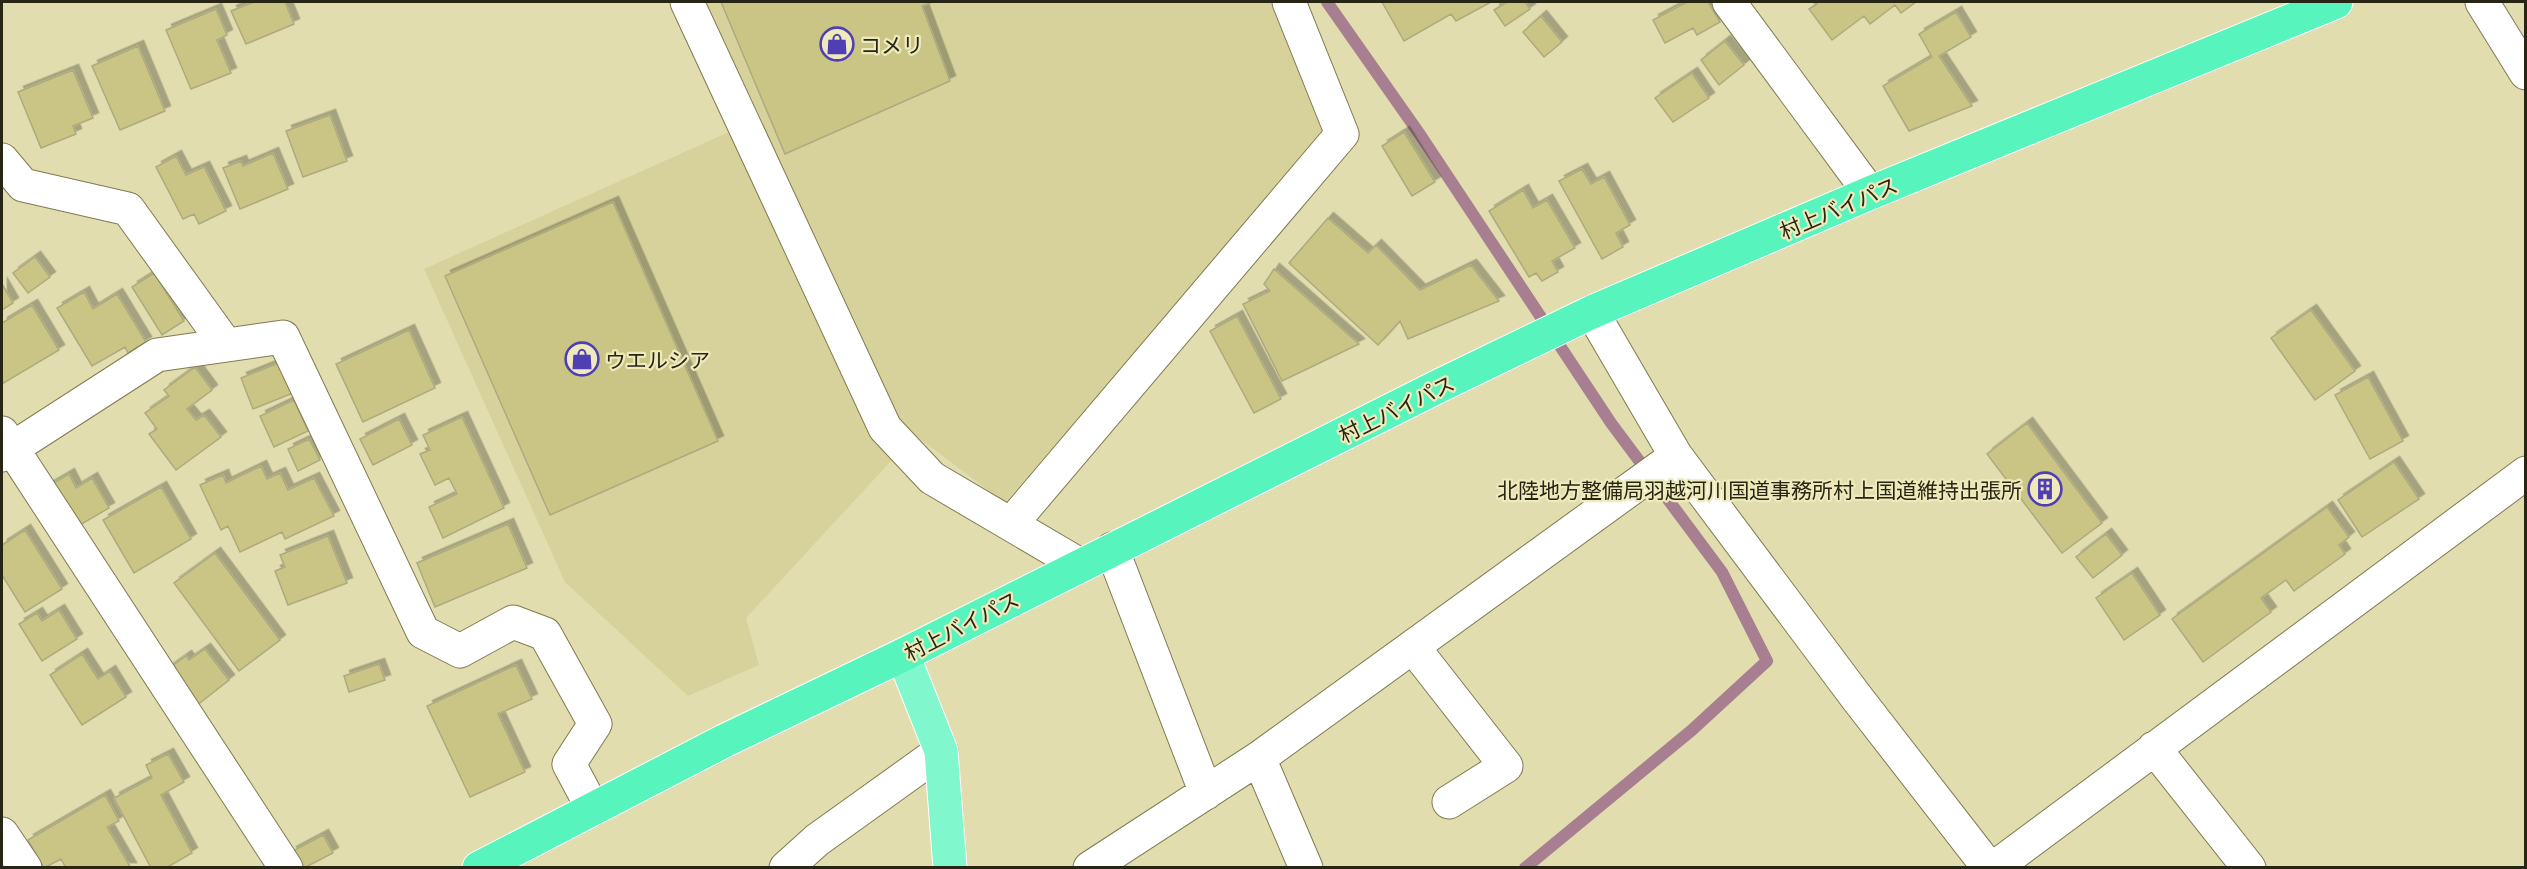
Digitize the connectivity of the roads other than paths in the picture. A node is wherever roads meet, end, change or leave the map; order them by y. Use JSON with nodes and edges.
{"nodes":[{"id":1,"x":687,"y":2,"type":"edge"},
{"id":2,"x":1289,"y":2,"type":"edge"},
{"id":3,"x":1729,"y":2,"type":"edge"},
{"id":4,"x":2336,"y":2,"type":"edge"},
{"id":5,"x":2482,"y":2,"type":"edge"},
{"id":6,"x":2526,"y":72,"type":"edge"},
{"id":7,"x":2,"y":160,"type":"edge"},
{"id":8,"x":1870,"y":193,"type":"junction"},
{"id":9,"x":1592,"y":312,"type":"junction"},
{"id":10,"x":226,"y":345,"type":"junction"},
{"id":11,"x":5,"y":446,"type":"edge"},
{"id":12,"x":1676,"y":456,"type":"junction"},
{"id":13,"x":2526,"y":473,"type":"edge"},
{"id":14,"x":1011,"y":524,"type":"junction"},
{"id":15,"x":1112,"y":549,"type":"junction"},
{"id":16,"x":1080,"y":565,"type":"junction"},
{"id":17,"x":1413,"y":647,"type":"junction"},
{"id":18,"x":903,"y":655,"type":"junction"},
{"id":19,"x":2154,"y":748,"type":"junction"},
{"id":20,"x":941,"y":752,"type":"junction"},
{"id":21,"x":1259,"y":758,"type":"junction"},
{"id":22,"x":1206,"y":793,"type":"junction"},
{"id":23,"x":1449,"y":802,"type":"dead end"},
{"id":24,"x":593,"y":808,"type":"junction"},
{"id":25,"x":2,"y":834,"type":"edge"},
{"id":26,"x":25,"y":867,"type":"edge"},
{"id":27,"x":286,"y":867,"type":"edge"},
{"id":28,"x":479,"y":867,"type":"edge"},
{"id":29,"x":786,"y":867,"type":"edge"},
{"id":30,"x":950,"y":867,"type":"edge"},
{"id":31,"x":1090,"y":867,"type":"edge"},
{"id":32,"x":1306,"y":867,"type":"edge"},
{"id":33,"x":1989,"y":867,"type":"edge"},
{"id":34,"x":1994,"y":867,"type":"edge"},
{"id":35,"x":2249,"y":867,"type":"edge"}],
"edges":[{"from":1,"to":14,"type":"street"},
{"from":2,"to":14,"type":"street"},
{"from":3,"to":8,"type":"street"},
{"from":4,"to":8,"type":"highway","name":"村上バイパス"},
{"from":5,"to":6,"type":"street"},
{"from":7,"to":10,"type":"street"},
{"from":8,"to":9,"type":"highway","name":"村上バイパス"},
{"from":9,"to":12,"type":"street"},
{"from":9,"to":15,"type":"highway","name":"村上バイパス"},
{"from":10,"to":11,"type":"street"},
{"from":10,"to":24,"type":"street"},
{"from":11,"to":27,"type":"street"},
{"from":12,"to":17,"type":"street"},
{"from":12,"to":33,"type":"street"},
{"from":13,"to":19,"type":"street"},
{"from":14,"to":16,"type":"street"},
{"from":15,"to":16,"type":"highway","name":"村上バイパス"},
{"from":15,"to":22,"type":"street"},
{"from":16,"to":18,"type":"highway","name":"村上バイパス"},
{"from":17,"to":21,"type":"street"},
{"from":17,"to":23,"type":"street"},
{"from":18,"to":20,"type":"main road"},
{"from":18,"to":24,"type":"highway","name":"村上バイパス"},
{"from":19,"to":34,"type":"street"},
{"from":19,"to":35,"type":"street"},
{"from":20,"to":29,"type":"street"},
{"from":20,"to":30,"type":"main road"},
{"from":21,"to":22,"type":"street"},
{"from":21,"to":32,"type":"street"},
{"from":22,"to":31,"type":"street"},
{"from":24,"to":28,"type":"highway","name":"村上バイパス"},
{"from":25,"to":26,"type":"street"}]}
